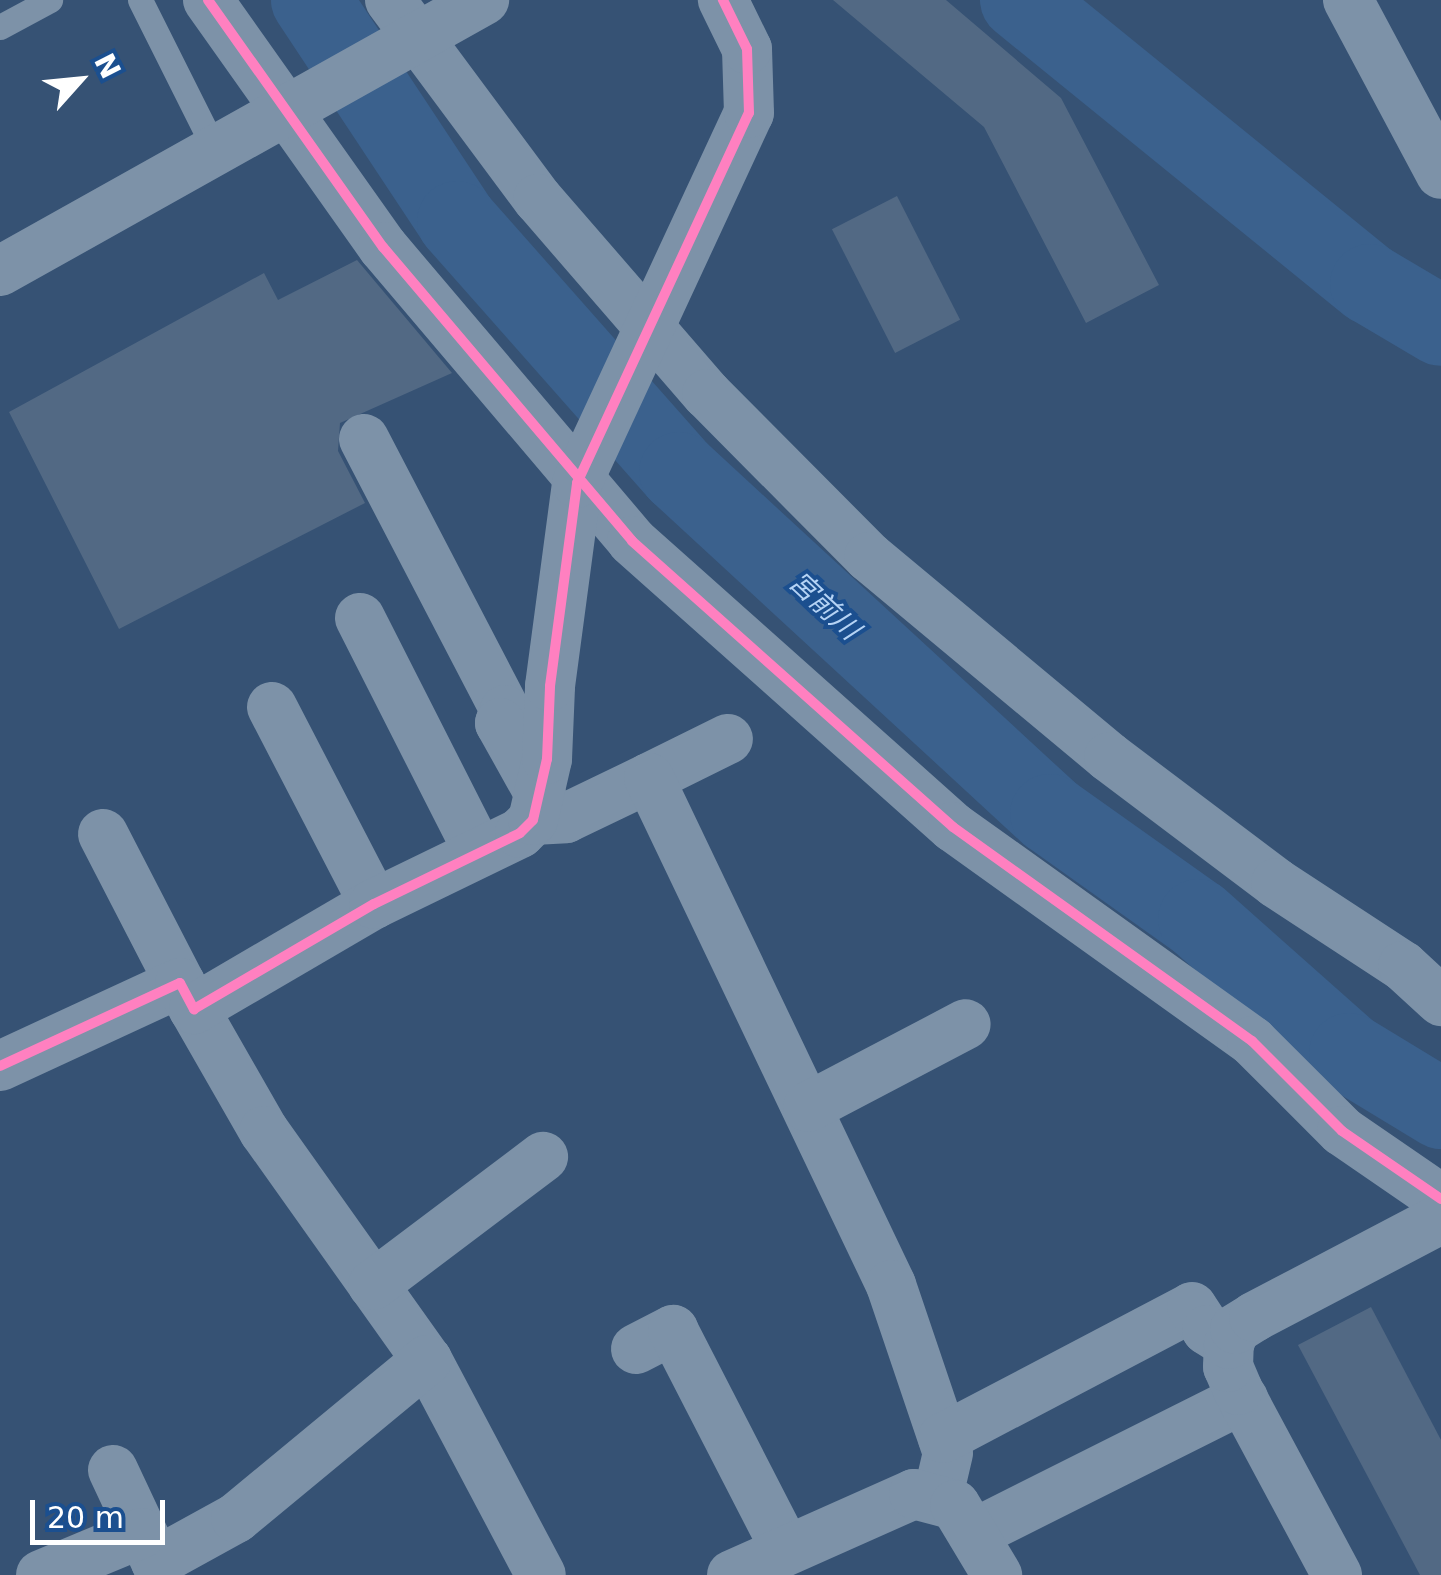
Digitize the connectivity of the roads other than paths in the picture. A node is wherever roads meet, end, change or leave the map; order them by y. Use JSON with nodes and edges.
{"nodes":[{"id":1,"x":50,"y":0,"type":"edge"},
{"id":2,"x":140,"y":0,"type":"edge"},
{"id":3,"x":208,"y":0,"type":"edge"},
{"id":4,"x":484,"y":0,"type":"edge"},
{"id":5,"x":723,"y":0,"type":"edge"},
{"id":6,"x":1348,"y":0,"type":"edge"},
{"id":7,"x":0,"y":27,"type":"edge"},
{"id":8,"x":403,"y":29,"type":"edge"},
{"id":9,"x":294,"y":108,"type":"junction"},
{"id":10,"x":215,"y":150,"type":"junction"},
{"id":11,"x":1441,"y":174,"type":"edge"},
{"id":12,"x":0,"y":270,"type":"edge"},
{"id":13,"x":641,"y":335,"type":"junction"},
{"id":14,"x":364,"y":438,"type":"dead end"},
{"id":15,"x":580,"y":473,"type":"junction"},
{"id":16,"x":360,"y":618,"type":"dead end"},
{"id":17,"x":272,"y":706,"type":"dead end"},
{"id":18,"x":728,"y":740,"type":"dead end"},
{"id":19,"x":649,"y":778,"type":"junction"},
{"id":20,"x":538,"y":809,"type":"junction"},
{"id":21,"x":103,"y":834,"type":"dead end"},
{"id":22,"x":479,"y":853,"type":"junction"},
{"id":23,"x":374,"y":904,"type":"junction"},
{"id":24,"x":187,"y":996,"type":"junction"},
{"id":25,"x":1441,"y":1001,"type":"edge"},
{"id":26,"x":966,"y":1024,"type":"dead end"},
{"id":27,"x":0,"y":1066,"type":"edge"},
{"id":28,"x":808,"y":1107,"type":"junction"},
{"id":29,"x":543,"y":1157,"type":"dead end"},
{"id":30,"x":1441,"y":1199,"type":"edge"},
{"id":31,"x":1441,"y":1219,"type":"edge"},
{"id":32,"x":373,"y":1284,"type":"junction"},
{"id":33,"x":1229,"y":1344,"type":"junction"},
{"id":34,"x":636,"y":1349,"type":"dead end"},
{"id":35,"x":427,"y":1360,"type":"junction"},
{"id":36,"x":1243,"y":1399,"type":"junction"},
{"id":37,"x":943,"y":1438,"type":"junction"},
{"id":38,"x":113,"y":1470,"type":"dead end"},
{"id":39,"x":938,"y":1496,"type":"junction"},
{"id":40,"x":142,"y":1533,"type":"junction"},
{"id":41,"x":786,"y":1550,"type":"junction"},
{"id":42,"x":986,"y":1554,"type":"edge"},
{"id":43,"x":41,"y":1575,"type":"edge"},
{"id":44,"x":541,"y":1575,"type":"edge"},
{"id":45,"x":732,"y":1575,"type":"edge"},
{"id":46,"x":1337,"y":1575,"type":"edge"}],
"edges":[{"from":1,"to":7,"type":"lane"},
{"from":2,"to":10,"type":"lane"},
{"from":3,"to":9,"type":"street"},
{"from":4,"to":8,"type":"street"},
{"from":5,"to":13,"type":"street"},
{"from":6,"to":11,"type":"street"},
{"from":8,"to":9,"type":"street"},
{"from":8,"to":13,"type":"street"},
{"from":9,"to":10,"type":"street"},
{"from":9,"to":15,"type":"street"},
{"from":10,"to":12,"type":"street"},
{"from":13,"to":15,"type":"street"},
{"from":13,"to":25,"type":"street"},
{"from":14,"to":20,"type":"street"},
{"from":15,"to":20,"type":"street"},
{"from":15,"to":30,"type":"street"},
{"from":16,"to":22,"type":"street"},
{"from":17,"to":23,"type":"street"},
{"from":18,"to":19,"type":"street"},
{"from":19,"to":20,"type":"street"},
{"from":19,"to":28,"type":"street"},
{"from":20,"to":22,"type":"street"},
{"from":21,"to":24,"type":"street"},
{"from":22,"to":23,"type":"street"},
{"from":23,"to":24,"type":"street"},
{"from":24,"to":27,"type":"street"},
{"from":24,"to":32,"type":"street"},
{"from":26,"to":28,"type":"street"},
{"from":28,"to":37,"type":"street"},
{"from":29,"to":32,"type":"street"},
{"from":31,"to":33,"type":"street"},
{"from":32,"to":35,"type":"street"},
{"from":33,"to":36,"type":"street"},
{"from":33,"to":37,"type":"street"},
{"from":34,"to":41,"type":"street"},
{"from":35,"to":40,"type":"street"},
{"from":35,"to":44,"type":"street"},
{"from":36,"to":42,"type":"street"},
{"from":36,"to":46,"type":"street"},
{"from":37,"to":39,"type":"street"},
{"from":38,"to":40,"type":"street"},
{"from":39,"to":41,"type":"street"},
{"from":39,"to":42,"type":"street"},
{"from":40,"to":43,"type":"street"},
{"from":41,"to":45,"type":"street"}]}
